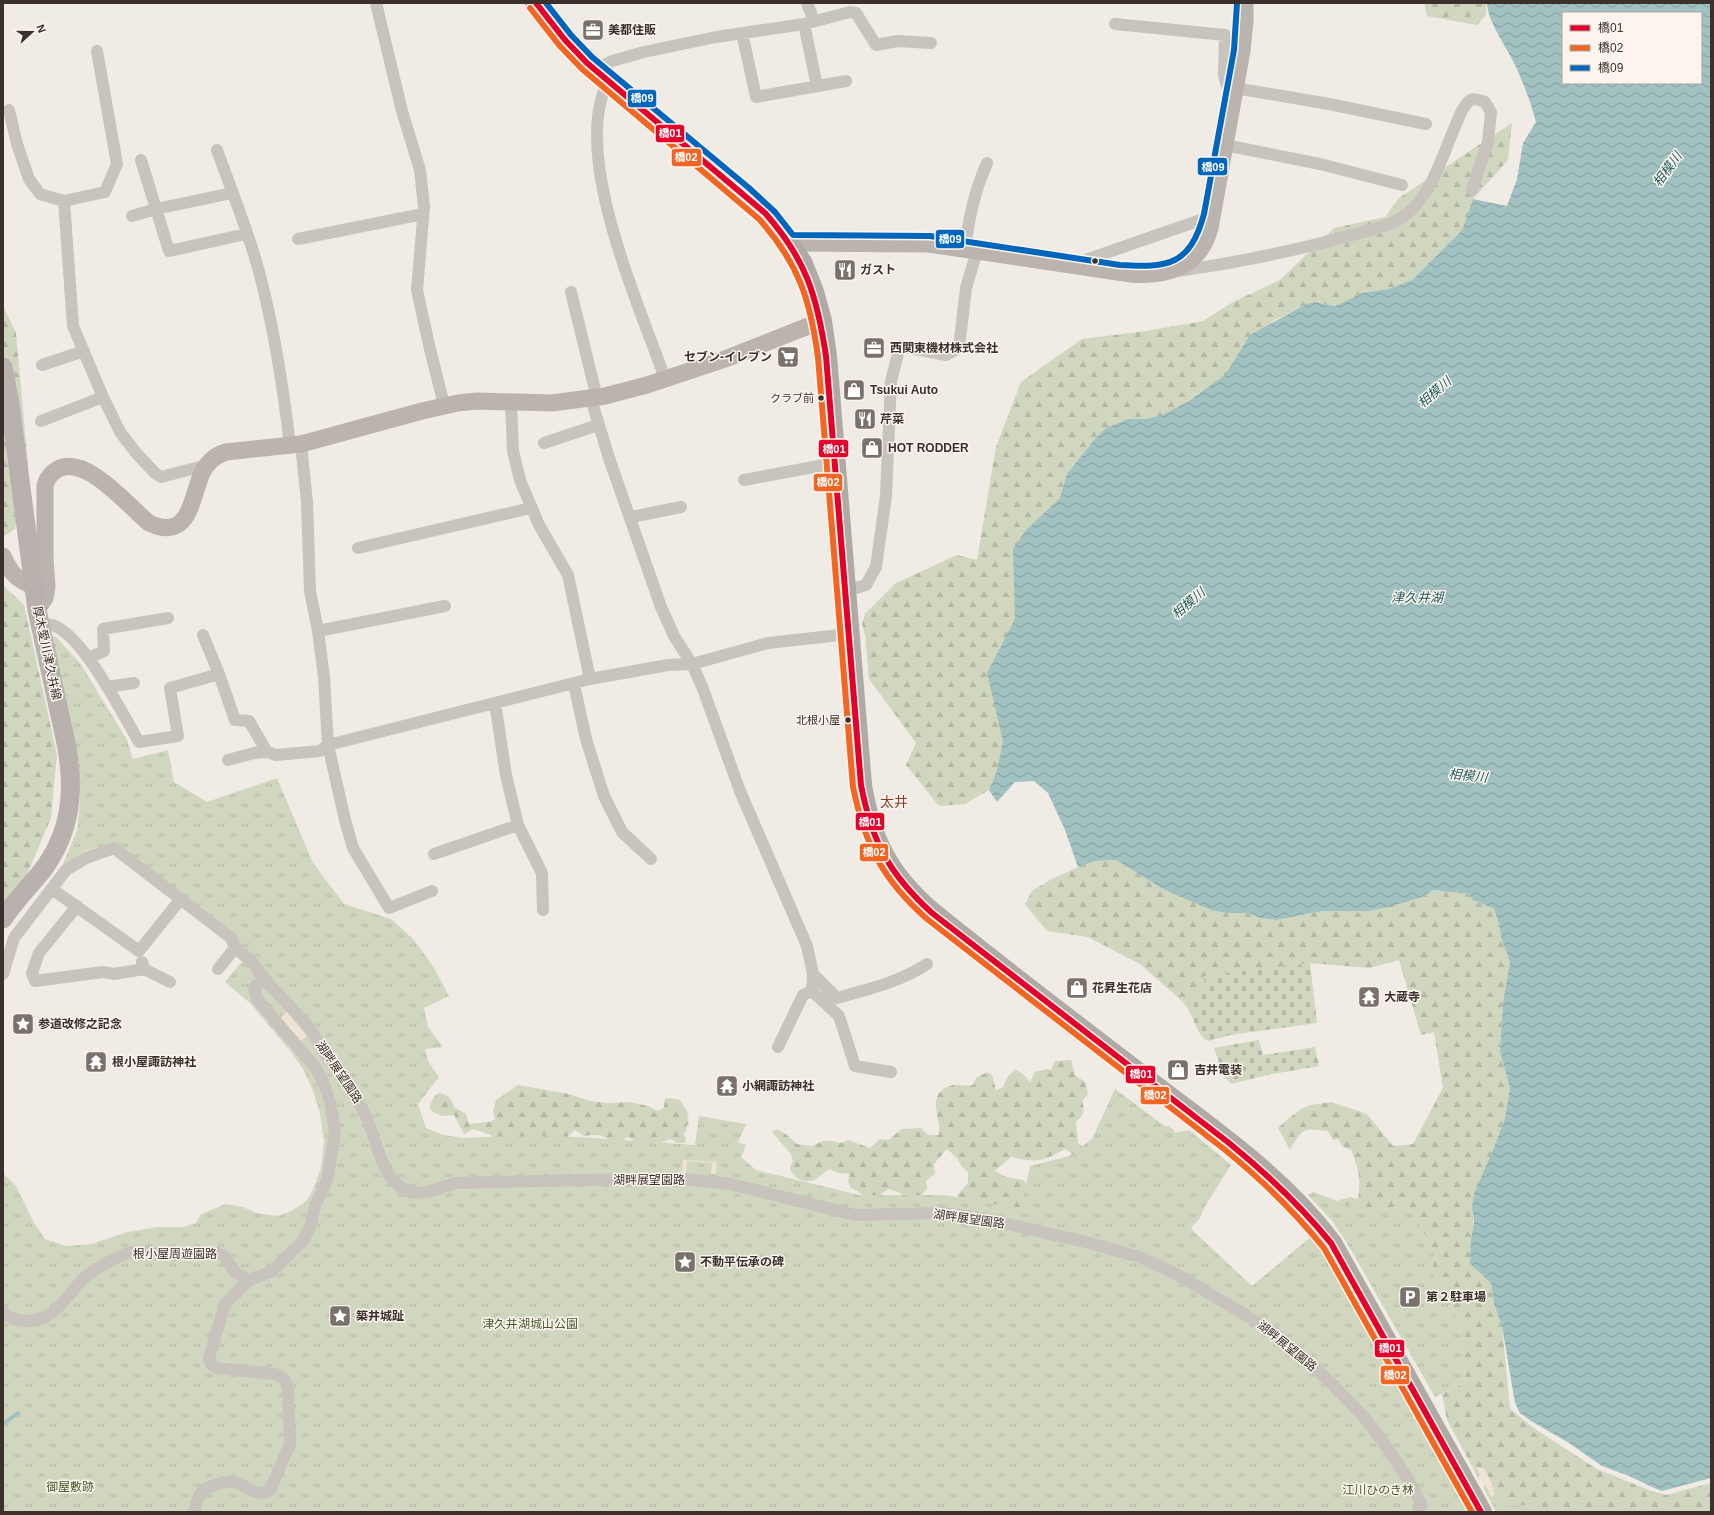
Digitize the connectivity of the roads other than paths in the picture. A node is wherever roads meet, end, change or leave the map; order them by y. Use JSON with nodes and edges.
{"nodes":[{"id":1,"x":376,"y":3,"type":"edge"},
{"id":2,"x":807,"y":3,"type":"edge"},
{"id":3,"x":1245,"y":3,"type":"edge"},
{"id":4,"x":543,"y":5,"type":"edge"},
{"id":5,"x":809,"y":22,"type":"junction"},
{"id":6,"x":1115,"y":24,"type":"dead end"},
{"id":7,"x":742,"y":33,"type":"junction"},
{"id":8,"x":931,"y":43,"type":"dead end"},
{"id":9,"x":97,"y":51,"type":"dead end"},
{"id":10,"x":601,"y":76,"type":"junction"},
{"id":11,"x":846,"y":81,"type":"dead end"},
{"id":12,"x":817,"y":86,"type":"junction"},
{"id":13,"x":1235,"y":88,"type":"junction"},
{"id":14,"x":9,"y":110,"type":"dead end"},
{"id":15,"x":1426,"y":124,"type":"dead end"},
{"id":16,"x":1225,"y":145,"type":"junction"},
{"id":17,"x":217,"y":150,"type":"dead end"},
{"id":18,"x":141,"y":160,"type":"dead end"},
{"id":19,"x":987,"y":163,"type":"dead end"},
{"id":20,"x":1402,"y":185,"type":"dead end"},
{"id":21,"x":1472,"y":190,"type":"dead end"},
{"id":22,"x":232,"y":193,"type":"junction"},
{"id":23,"x":64,"y":201,"type":"junction"},
{"id":24,"x":156,"y":209,"type":"junction"},
{"id":25,"x":423,"y":214,"type":"junction"},
{"id":26,"x":132,"y":216,"type":"dead end"},
{"id":27,"x":1212,"y":216,"type":"junction"},
{"id":28,"x":246,"y":234,"type":"junction"},
{"id":29,"x":298,"y":239,"type":"dead end"},
{"id":30,"x":789,"y":243,"type":"junction"},
{"id":31,"x":971,"y":250,"type":"junction"},
{"id":32,"x":1071,"y":266,"type":"junction"},
{"id":33,"x":1164,"y":273,"type":"junction"},
{"id":34,"x":571,"y":292,"type":"dead end"},
{"id":35,"x":821,"y":321,"type":"junction"},
{"id":36,"x":84,"y":351,"type":"junction"},
{"id":37,"x":42,"y":365,"type":"dead end"},
{"id":38,"x":3,"y":368,"type":"edge"},
{"id":39,"x":665,"y":379,"type":"junction"},
{"id":40,"x":103,"y":397,"type":"junction"},
{"id":41,"x":594,"y":398,"type":"junction"},
{"id":42,"x":510,"y":402,"type":"junction"},
{"id":43,"x":444,"y":405,"type":"junction"},
{"id":44,"x":40,"y":421,"type":"dead end"},
{"id":45,"x":598,"y":425,"type":"junction"},
{"id":46,"x":295,"y":444,"type":"junction"},
{"id":47,"x":544,"y":444,"type":"dead end"},
{"id":48,"x":835,"y":464,"type":"junction"},
{"id":49,"x":207,"y":465,"type":"junction"},
{"id":50,"x":744,"y":480,"type":"dead end"},
{"id":51,"x":682,"y":507,"type":"dead end"},
{"id":52,"x":532,"y":508,"type":"junction"},
{"id":53,"x":630,"y":517,"type":"junction"},
{"id":54,"x":358,"y":548,"type":"dead end"},
{"id":55,"x":3,"y":556,"type":"edge"},
{"id":56,"x":33,"y":586,"type":"junction"},
{"id":57,"x":845,"y":592,"type":"junction"},
{"id":58,"x":446,"y":606,"type":"dead end"},
{"id":59,"x":38,"y":617,"type":"junction"},
{"id":60,"x":168,"y":618,"type":"dead end"},
{"id":61,"x":318,"y":631,"type":"junction"},
{"id":62,"x":849,"y":634,"type":"junction"},
{"id":63,"x":204,"y":635,"type":"dead end"},
{"id":64,"x":89,"y":658,"type":"junction"},
{"id":65,"x":692,"y":664,"type":"junction"},
{"id":66,"x":219,"y":674,"type":"junction"},
{"id":67,"x":590,"y":679,"type":"junction"},
{"id":68,"x":134,"y":683,"type":"dead end"},
{"id":69,"x":574,"y":684,"type":"junction"},
{"id":70,"x":107,"y":687,"type":"junction"},
{"id":71,"x":495,"y":703,"type":"junction"},
{"id":72,"x":328,"y":745,"type":"junction"},
{"id":73,"x":267,"y":752,"type":"junction"},
{"id":74,"x":228,"y":760,"type":"dead end"},
{"id":75,"x":518,"y":825,"type":"junction"},
{"id":76,"x":434,"y":854,"type":"dead end"},
{"id":77,"x":650,"y":859,"type":"dead end"},
{"id":78,"x":52,"y":889,"type":"junction"},
{"id":79,"x":432,"y":891,"type":"dead end"},
{"id":80,"x":180,"y":900,"type":"junction"},
{"id":81,"x":77,"y":906,"type":"junction"},
{"id":82,"x":543,"y":910,"type":"dead end"},
{"id":83,"x":3,"y":919,"type":"edge"},
{"id":84,"x":235,"y":948,"type":"junction"},
{"id":85,"x":139,"y":951,"type":"junction"},
{"id":86,"x":927,"y":964,"type":"dead end"},
{"id":87,"x":144,"y":969,"type":"junction"},
{"id":88,"x":218,"y":969,"type":"dead end"},
{"id":89,"x":3,"y":974,"type":"edge"},
{"id":90,"x":813,"y":974,"type":"junction"},
{"id":91,"x":170,"y":982,"type":"dead end"},
{"id":92,"x":268,"y":982,"type":"junction"},
{"id":93,"x":812,"y":991,"type":"junction"},
{"id":94,"x":778,"y":1047,"type":"dead end"},
{"id":95,"x":891,"y":1072,"type":"dead end"},
{"id":96,"x":249,"y":1280,"type":"junction"},
{"id":97,"x":3,"y":1313,"type":"edge"},
{"id":98,"x":194,"y":1510,"type":"edge"},
{"id":99,"x":1420,"y":1510,"type":"edge"},
{"id":100,"x":1482,"y":1512,"type":"edge"}],
"edges":[{"from":1,"to":25,"type":"street"},
{"from":2,"to":5,"type":"street"},
{"from":3,"to":13,"type":"street"},
{"from":4,"to":10,"type":"highway"},
{"from":5,"to":7,"type":"street"},
{"from":5,"to":8,"type":"street"},
{"from":5,"to":12,"type":"street"},
{"from":6,"to":13,"type":"street"},
{"from":7,"to":10,"type":"street"},
{"from":7,"to":12,"type":"street"},
{"from":9,"to":23,"type":"street"},
{"from":10,"to":30,"type":"highway"},
{"from":10,"to":39,"type":"street"},
{"from":11,"to":12,"type":"street"},
{"from":13,"to":15,"type":"street"},
{"from":13,"to":16,"type":"street"},
{"from":14,"to":23,"type":"street"},
{"from":16,"to":20,"type":"street"},
{"from":16,"to":27,"type":"street"},
{"from":17,"to":22,"type":"street"},
{"from":18,"to":24,"type":"street"},
{"from":19,"to":31,"type":"street"},
{"from":21,"to":33,"type":"street"},
{"from":22,"to":24,"type":"street"},
{"from":22,"to":28,"type":"street"},
{"from":23,"to":36,"type":"street"},
{"from":24,"to":26,"type":"street"},
{"from":24,"to":28,"type":"street"},
{"from":25,"to":29,"type":"street"},
{"from":25,"to":43,"type":"street"},
{"from":27,"to":32,"type":"street"},
{"from":27,"to":33,"type":"street"},
{"from":28,"to":46,"type":"street"},
{"from":30,"to":31,"type":"street"},
{"from":30,"to":35,"type":"highway"},
{"from":31,"to":32,"type":"street"},
{"from":31,"to":57,"type":"street"},
{"from":32,"to":33,"type":"street"},
{"from":34,"to":41,"type":"street"},
{"from":35,"to":39,"type":"street"},
{"from":35,"to":48,"type":"highway"},
{"from":36,"to":37,"type":"street"},
{"from":36,"to":40,"type":"street"},
{"from":38,"to":56,"type":"main road","name":"厚木愛川津久井線"},
{"from":39,"to":41,"type":"street"},
{"from":40,"to":44,"type":"street"},
{"from":40,"to":49,"type":"street"},
{"from":41,"to":42,"type":"street"},
{"from":41,"to":45,"type":"street"},
{"from":42,"to":43,"type":"street"},
{"from":42,"to":52,"type":"street"},
{"from":43,"to":46,"type":"street"},
{"from":45,"to":47,"type":"street"},
{"from":45,"to":53,"type":"street"},
{"from":46,"to":49,"type":"street"},
{"from":46,"to":61,"type":"street"},
{"from":48,"to":50,"type":"street"},
{"from":48,"to":57,"type":"highway"},
{"from":49,"to":59,"type":"street"},
{"from":51,"to":53,"type":"street"},
{"from":52,"to":54,"type":"street"},
{"from":52,"to":67,"type":"street"},
{"from":53,"to":65,"type":"street"},
{"from":55,"to":56,"type":"street"},
{"from":56,"to":59,"type":"main road","name":"厚木愛川津久井線"},
{"from":57,"to":62,"type":"highway"},
{"from":58,"to":61,"type":"street"},
{"from":59,"to":64,"type":"street"},
{"from":59,"to":83,"type":"main road","name":"厚木愛川津久井線"},
{"from":60,"to":64,"type":"street"},
{"from":61,"to":72,"type":"street"},
{"from":62,"to":65,"type":"street"},
{"from":62,"to":100,"type":"highway"},
{"from":63,"to":66,"type":"street"},
{"from":64,"to":70,"type":"street"},
{"from":65,"to":67,"type":"street"},
{"from":65,"to":90,"type":"street"},
{"from":66,"to":70,"type":"street"},
{"from":66,"to":73,"type":"street"},
{"from":67,"to":69,"type":"street"},
{"from":68,"to":70,"type":"street"},
{"from":69,"to":71,"type":"street"},
{"from":69,"to":77,"type":"street"},
{"from":71,"to":72,"type":"street"},
{"from":71,"to":75,"type":"street"},
{"from":72,"to":73,"type":"street"},
{"from":72,"to":79,"type":"street"},
{"from":73,"to":74,"type":"street"},
{"from":75,"to":76,"type":"street"},
{"from":75,"to":82,"type":"street"},
{"from":78,"to":80,"type":"street"},
{"from":78,"to":81,"type":"street"},
{"from":78,"to":89,"type":"street"},
{"from":80,"to":84,"type":"street"},
{"from":80,"to":85,"type":"street"},
{"from":81,"to":85,"type":"street"},
{"from":81,"to":87,"type":"street"},
{"from":84,"to":88,"type":"street"},
{"from":84,"to":92,"type":"street"},
{"from":85,"to":87,"type":"street"},
{"from":86,"to":90,"type":"street"},
{"from":87,"to":91,"type":"street"},
{"from":90,"to":93,"type":"street"},
{"from":92,"to":96,"type":"street","name":"湖畔展望園路"},
{"from":92,"to":99,"type":"street","name":"湖畔展望園路"},
{"from":93,"to":94,"type":"street"},
{"from":93,"to":95,"type":"street"},
{"from":96,"to":97,"type":"street","name":"根小屋周遊園路"},
{"from":96,"to":98,"type":"street"}]}
